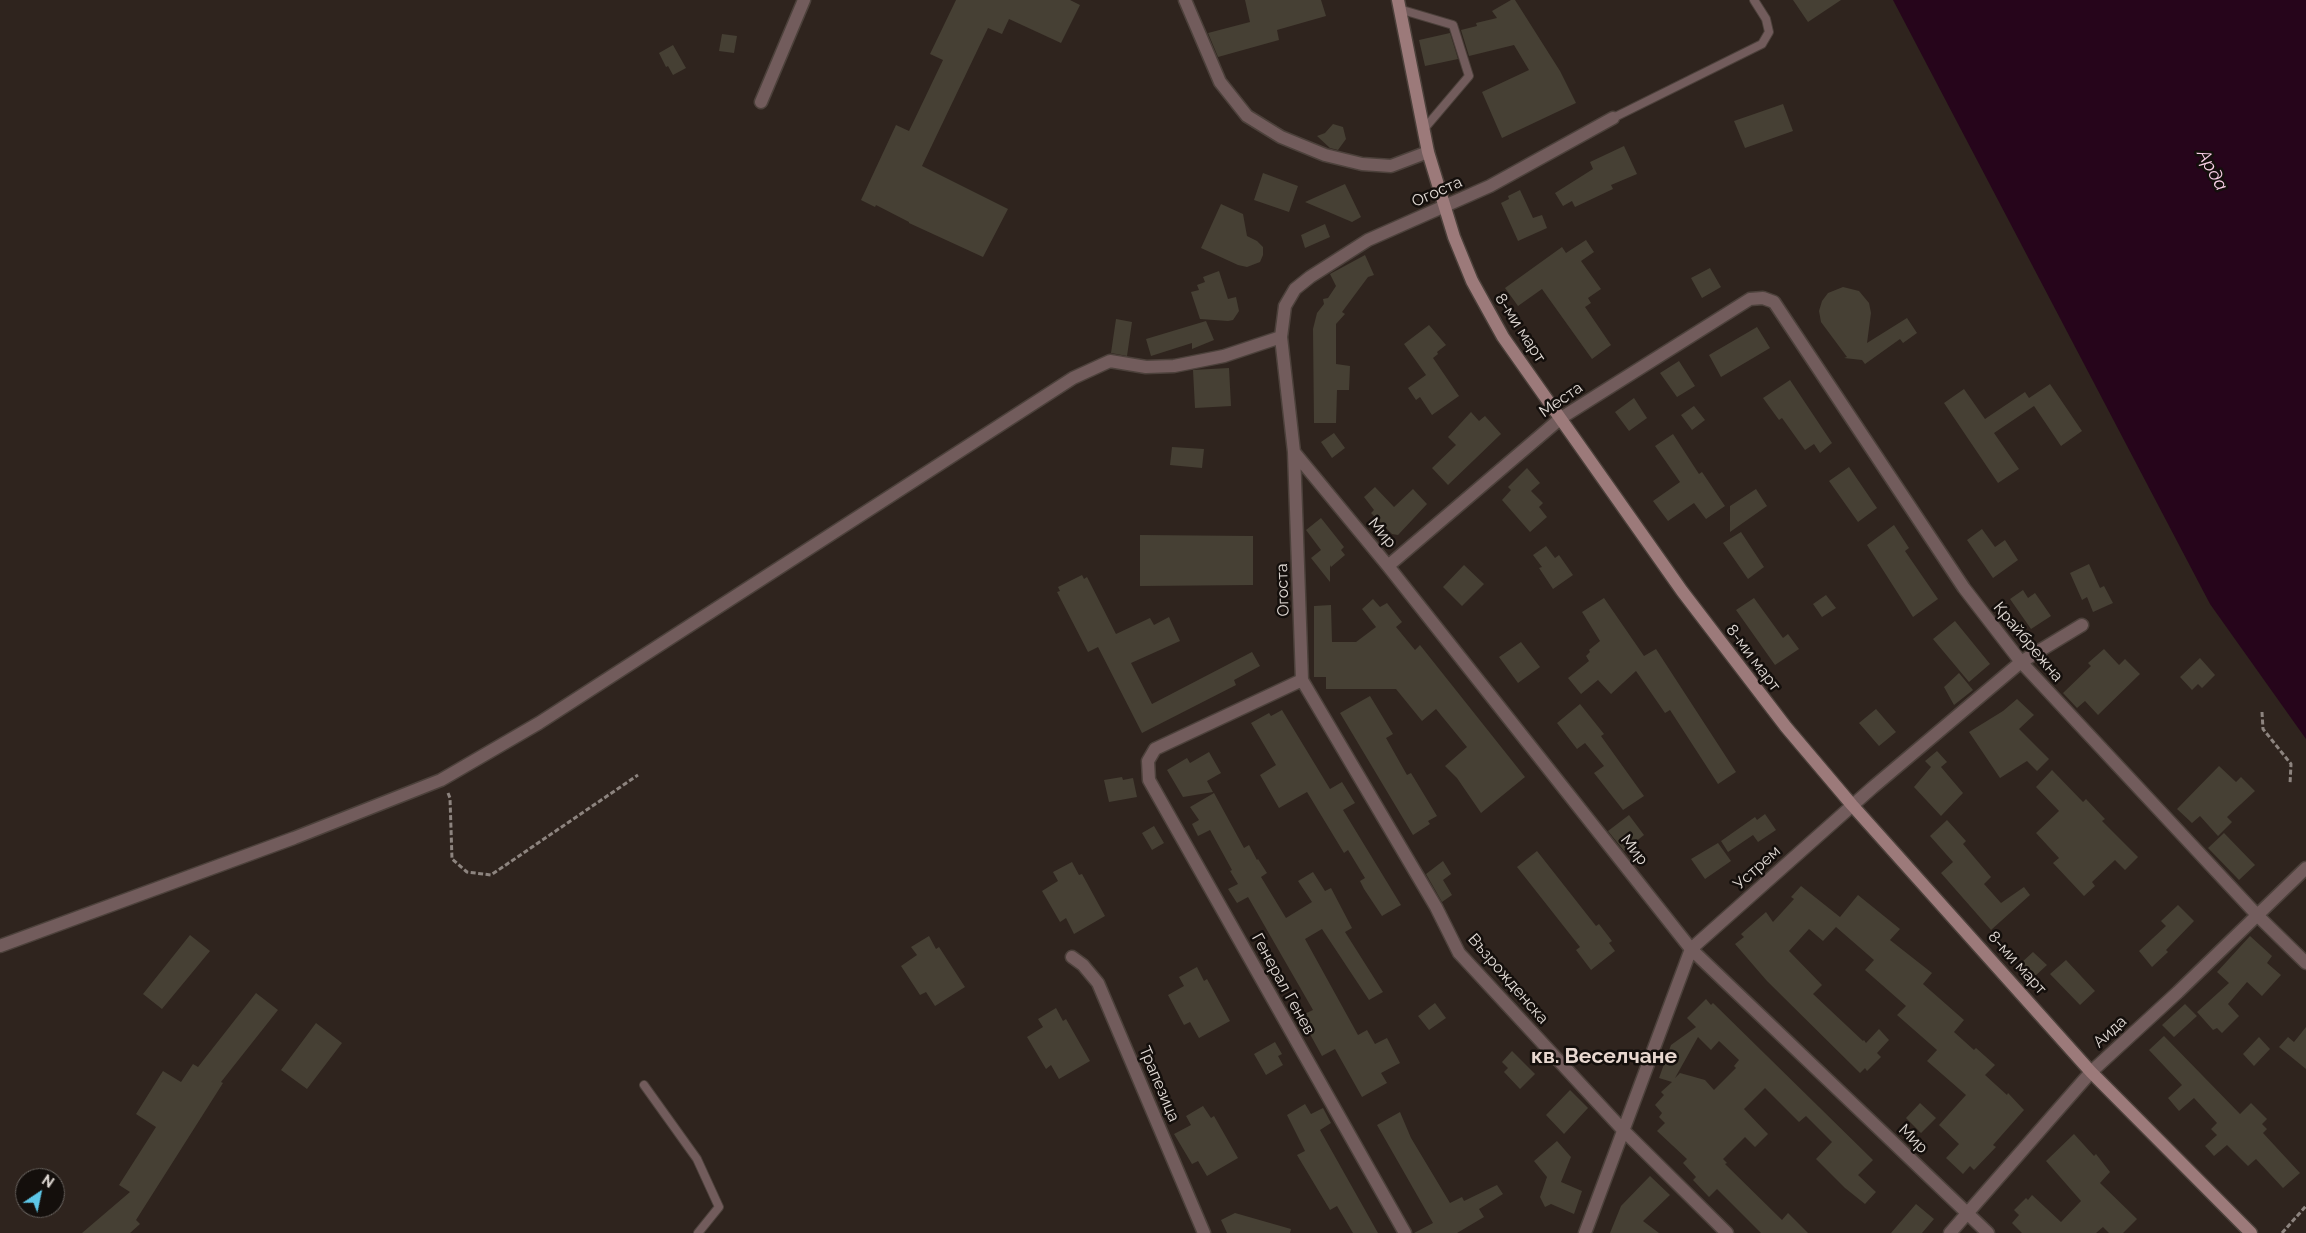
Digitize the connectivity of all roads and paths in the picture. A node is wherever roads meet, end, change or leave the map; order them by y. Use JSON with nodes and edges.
{"nodes":[{"id":1,"x":804,"y":0,"type":"edge"},
{"id":2,"x":1185,"y":0,"type":"edge"},
{"id":3,"x":1754,"y":0,"type":"edge"},
{"id":4,"x":1398,"y":5,"type":"edge"},
{"id":5,"x":761,"y":102,"type":"dead end"},
{"id":6,"x":1613,"y":118,"type":"joint"},
{"id":7,"x":1424,"y":129,"type":"junction"},
{"id":8,"x":1428,"y":152,"type":"junction"},
{"id":9,"x":1446,"y":206,"type":"junction"},
{"id":10,"x":1774,"y":302,"type":"joint"},
{"id":11,"x":1281,"y":337,"type":"junction"},
{"id":12,"x":1561,"y":418,"type":"junction"},
{"id":13,"x":1294,"y":452,"type":"junction"},
{"id":14,"x":1388,"y":566,"type":"junction"},
{"id":15,"x":2082,"y":625,"type":"dead end"},
{"id":16,"x":2021,"y":662,"type":"junction"},
{"id":17,"x":1302,"y":680,"type":"junction"},
{"id":18,"x":2262,"y":712,"type":"dead end"},
{"id":19,"x":638,"y":775,"type":"dead end"},
{"id":20,"x":441,"y":780,"type":"junction"},
{"id":21,"x":2290,"y":784,"type":"dead end"},
{"id":22,"x":1852,"y":805,"type":"junction"},
{"id":23,"x":2306,"y":868,"type":"edge"},
{"id":24,"x":2258,"y":916,"type":"junction"},
{"id":25,"x":0,"y":946,"type":"edge"},
{"id":26,"x":1691,"y":949,"type":"junction"},
{"id":27,"x":1072,"y":957,"type":"dead end"},
{"id":28,"x":2306,"y":963,"type":"edge"},
{"id":29,"x":2091,"y":1072,"type":"junction"},
{"id":30,"x":644,"y":1085,"type":"dead end"},
{"id":31,"x":1622,"y":1130,"type":"junction"},
{"id":32,"x":2306,"y":1206,"type":"edge"},
{"id":33,"x":1967,"y":1213,"type":"junction"},
{"id":34,"x":698,"y":1233,"type":"edge"},
{"id":35,"x":1204,"y":1233,"type":"edge"},
{"id":36,"x":1405,"y":1233,"type":"edge"},
{"id":37,"x":1585,"y":1233,"type":"edge"},
{"id":38,"x":1727,"y":1233,"type":"edge"},
{"id":39,"x":1950,"y":1233,"type":"edge"},
{"id":40,"x":1988,"y":1233,"type":"edge"},
{"id":41,"x":2251,"y":1233,"type":"edge"},
{"id":42,"x":2282,"y":1233,"type":"edge"}],
"edges":[{"from":1,"to":5,"type":"street"},
{"from":2,"to":8,"type":"street"},
{"from":3,"to":6,"type":"lane"},
{"from":4,"to":7,"type":"main road","name":"8-ми март"},
{"from":4,"to":7,"type":"lane"},
{"from":6,"to":9,"type":"street","name":"Огоста"},
{"from":7,"to":8,"type":"main road","name":"8-ми март"},
{"from":8,"to":9,"type":"main road","name":"8-ми март"},
{"from":9,"to":11,"type":"street","name":"Огоста"},
{"from":9,"to":12,"type":"main road","name":"8-ми март"},
{"from":10,"to":12,"type":"street","name":"Места"},
{"from":10,"to":16,"type":"street","name":"Крайбрежна"},
{"from":11,"to":13,"type":"street","name":"Огоста"},
{"from":11,"to":20,"type":"street"},
{"from":12,"to":14,"type":"street","name":"Места"},
{"from":12,"to":22,"type":"main road","name":"8-ми март"},
{"from":13,"to":14,"type":"street","name":"Мир"},
{"from":13,"to":17,"type":"street","name":"Огоста"},
{"from":14,"to":26,"type":"street","name":"Мир"},
{"from":15,"to":16,"type":"street","name":"Устрем"},
{"from":16,"to":22,"type":"street","name":"Устрем"},
{"from":16,"to":24,"type":"street","name":"Крайбрежна"},
{"from":17,"to":31,"type":"street","name":"Възрожденска"},
{"from":17,"to":36,"type":"street","name":"Генерал Генев"},
{"from":18,"to":21,"type":"path"},
{"from":19,"to":20,"type":"path"},
{"from":20,"to":25,"type":"street"},
{"from":22,"to":26,"type":"street","name":"Устрем"},
{"from":22,"to":29,"type":"main road","name":"8-ми март"},
{"from":23,"to":24,"type":"street","name":"Аида"},
{"from":24,"to":28,"type":"street","name":"Крайбрежна"},
{"from":24,"to":29,"type":"street","name":"Аида"},
{"from":26,"to":31,"type":"street","name":"Устрем"},
{"from":26,"to":33,"type":"street","name":"Мир"},
{"from":27,"to":35,"type":"street","name":"Трапезица"},
{"from":29,"to":33,"type":"street","name":"Аида"},
{"from":29,"to":41,"type":"main road","name":"8-ми март"},
{"from":30,"to":34,"type":"lane"},
{"from":31,"to":37,"type":"street","name":"Устрем"},
{"from":31,"to":38,"type":"street","name":"Възрожденска"},
{"from":32,"to":42,"type":"path"},
{"from":33,"to":39,"type":"street","name":"Аида"},
{"from":33,"to":40,"type":"street","name":"Мир"}]}
